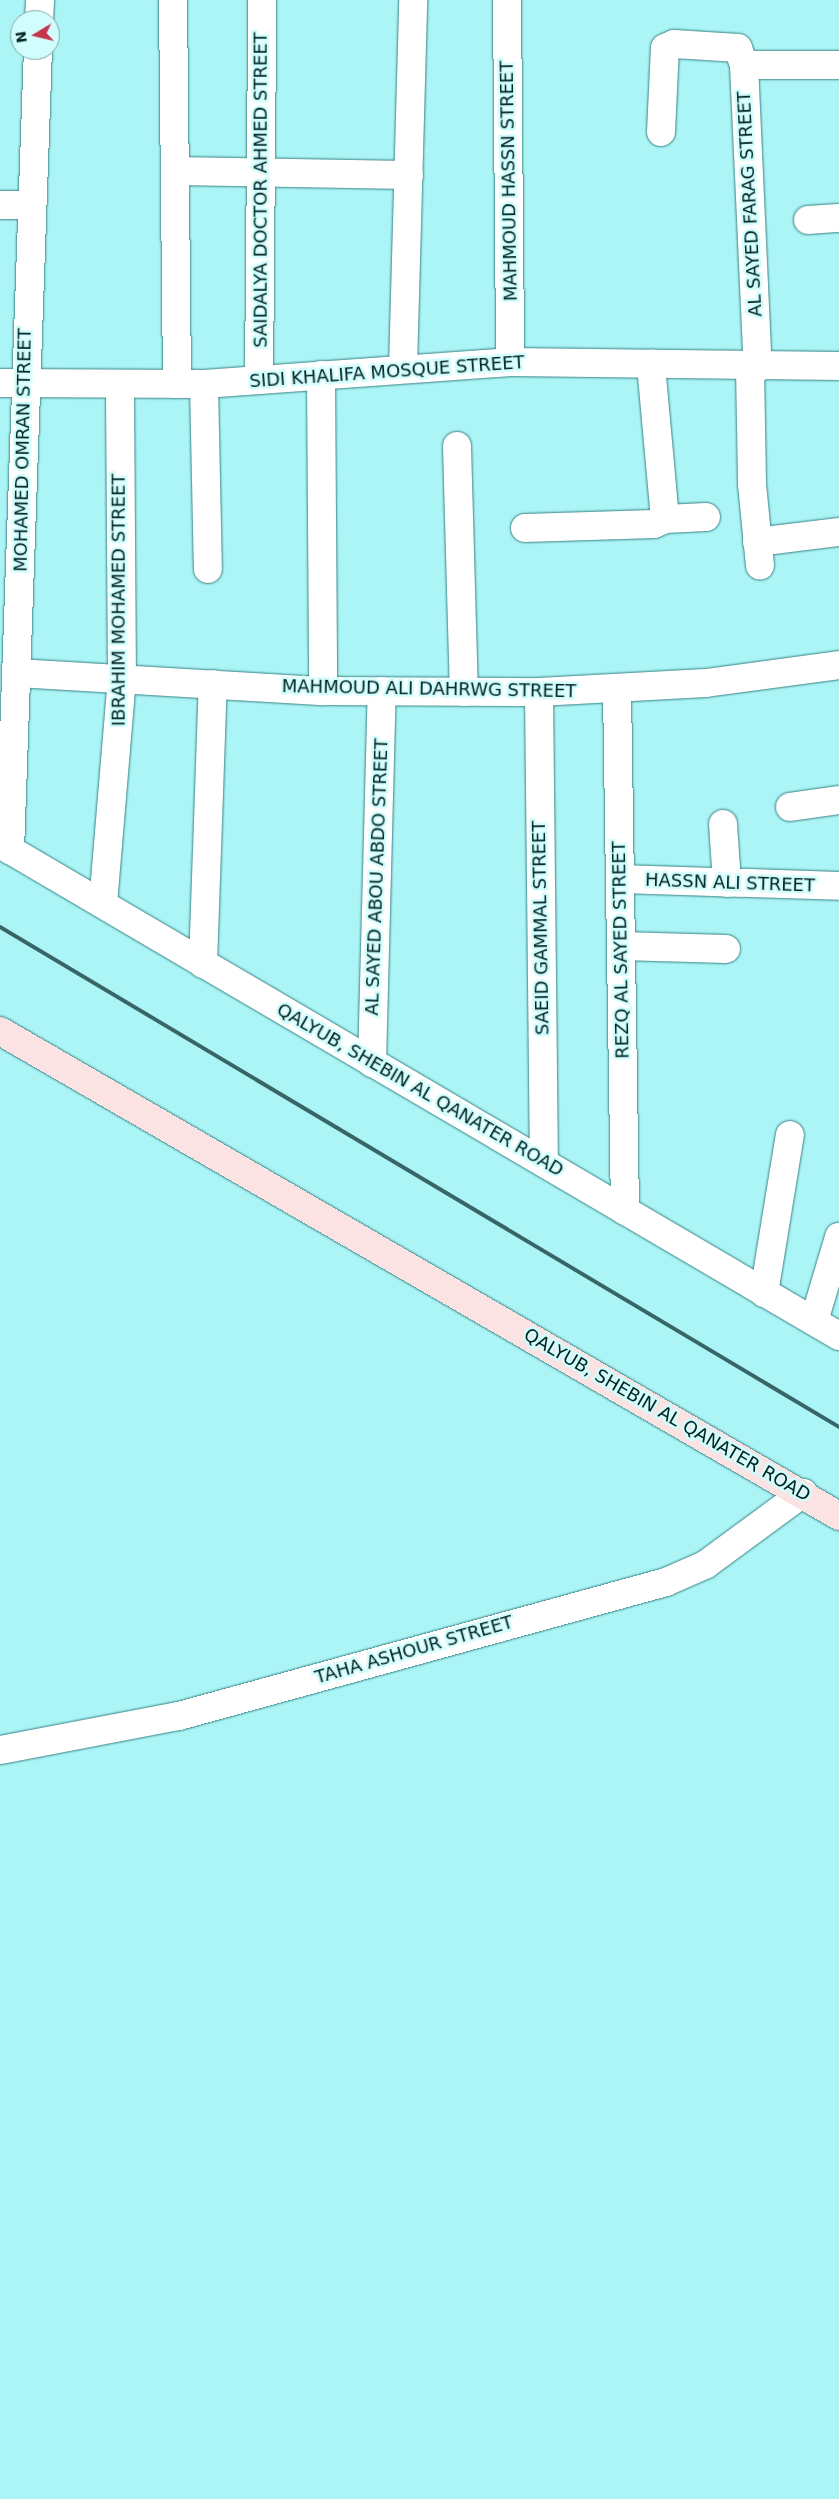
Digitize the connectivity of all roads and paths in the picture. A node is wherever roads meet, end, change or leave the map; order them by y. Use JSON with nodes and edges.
{"nodes":[{"id":1,"x":173,"y":0,"type":"edge"},
{"id":2,"x":262,"y":0,"type":"edge"},
{"id":3,"x":413,"y":0,"type":"edge"},
{"id":4,"x":507,"y":0,"type":"edge"},
{"id":5,"x":738,"y":55,"type":"junction"},
{"id":6,"x":37,"y":60,"type":"edge"},
{"id":7,"x":839,"y":64,"type":"edge"},
{"id":8,"x":661,"y":132,"type":"dead end"},
{"id":9,"x":175,"y":171,"type":"junction"},
{"id":10,"x":261,"y":173,"type":"junction"},
{"id":11,"x":409,"y":175,"type":"junction"},
{"id":12,"x":0,"y":205,"type":"edge"},
{"id":13,"x":29,"y":205,"type":"junction"},
{"id":14,"x":839,"y":218,"type":"edge"},
{"id":15,"x":808,"y":220,"type":"dead end"},
{"id":16,"x":510,"y":362,"type":"junction"},
{"id":17,"x":651,"y":364,"type":"junction"},
{"id":18,"x":839,"y":366,"type":"edge"},
{"id":19,"x":403,"y":367,"type":"junction"},
{"id":20,"x":754,"y":368,"type":"junction"},
{"id":21,"x":322,"y":375,"type":"junction"},
{"id":22,"x":259,"y":380,"type":"junction"},
{"id":23,"x":12,"y":384,"type":"edge"},
{"id":24,"x":120,"y":384,"type":"junction"},
{"id":25,"x":177,"y":384,"type":"junction"},
{"id":26,"x":204,"y":384,"type":"junction"},
{"id":27,"x":457,"y":446,"type":"dead end"},
{"id":28,"x":706,"y":517,"type":"dead end"},
{"id":29,"x":666,"y":519,"type":"junction"},
{"id":30,"x":525,"y":528,"type":"dead end"},
{"id":31,"x":839,"y":532,"type":"edge"},
{"id":32,"x":208,"y":569,"type":"dead end"},
{"id":33,"x":839,"y":665,"type":"edge"},
{"id":34,"x":17,"y":672,"type":"junction"},
{"id":35,"x":122,"y":679,"type":"junction"},
{"id":36,"x":213,"y":684,"type":"junction"},
{"id":37,"x":618,"y":690,"type":"junction"},
{"id":38,"x":323,"y":691,"type":"junction"},
{"id":39,"x":382,"y":691,"type":"junction"},
{"id":40,"x":464,"y":692,"type":"junction"},
{"id":41,"x":538,"y":692,"type":"junction"},
{"id":42,"x":839,"y":800,"type":"edge"},
{"id":43,"x":790,"y":807,"type":"dead end"},
{"id":44,"x":723,"y":824,"type":"dead end"},
{"id":45,"x":5,"y":847,"type":"edge"},
{"id":46,"x":620,"y":879,"type":"junction"},
{"id":47,"x":727,"y":882,"type":"junction"},
{"id":48,"x":839,"y":886,"type":"edge"},
{"id":49,"x":103,"y":904,"type":"junction"},
{"id":50,"x":622,"y":946,"type":"junction"},
{"id":51,"x":726,"y":949,"type":"dead end"},
{"id":52,"x":203,"y":964,"type":"junction"},
{"id":53,"x":0,"y":1031,"type":"edge"},
{"id":54,"x":372,"y":1062,"type":"junction"},
{"id":55,"x":790,"y":1135,"type":"dead end"},
{"id":56,"x":544,"y":1163,"type":"junction"},
{"id":57,"x":625,"y":1211,"type":"junction"},
{"id":58,"x":839,"y":1237,"type":"edge"},
{"id":59,"x":764,"y":1293,"type":"junction"},
{"id":60,"x":814,"y":1322,"type":"junction"},
{"id":61,"x":839,"y":1336,"type":"edge"},
{"id":62,"x":803,"y":1493,"type":"junction"},
{"id":63,"x":839,"y":1516,"type":"edge"},
{"id":64,"x":0,"y":1750,"type":"edge"}],
"edges":[{"from":1,"to":9,"type":"street"},
{"from":2,"to":10,"type":"street","name":"SAIDALYA DOCTOR AHMED STREET"},
{"from":3,"to":11,"type":"street"},
{"from":4,"to":16,"type":"street","name":"MAHMOUD HASSN STREET"},
{"from":5,"to":7,"type":"street"},
{"from":5,"to":8,"type":"street"},
{"from":5,"to":20,"type":"street","name":"AL SAYED FARAG STREET"},
{"from":6,"to":13,"type":"street","name":"MOHAMED OMRAN STREET"},
{"from":9,"to":10,"type":"street"},
{"from":9,"to":25,"type":"street"},
{"from":10,"to":11,"type":"street"},
{"from":10,"to":22,"type":"street","name":"SAIDALYA DOCTOR AHMED STREET"},
{"from":11,"to":19,"type":"street"},
{"from":12,"to":13,"type":"street"},
{"from":13,"to":23,"type":"street","name":"MOHAMED OMRAN STREET"},
{"from":14,"to":15,"type":"street"},
{"from":16,"to":17,"type":"street","name":"SIDI KHALIFA MOSQUE STREET"},
{"from":16,"to":19,"type":"street","name":"SIDI KHALIFA MOSQUE STREET"},
{"from":17,"to":20,"type":"street","name":"SIDI KHALIFA MOSQUE STREET"},
{"from":17,"to":29,"type":"street"},
{"from":18,"to":20,"type":"street","name":"SIDI KHALIFA MOSQUE STREET"},
{"from":19,"to":21,"type":"street","name":"SIDI KHALIFA MOSQUE STREET"},
{"from":20,"to":31,"type":"street","name":"AL SAYED FARAG STREET"},
{"from":21,"to":22,"type":"street","name":"SIDI KHALIFA MOSQUE STREET"},
{"from":21,"to":38,"type":"street"},
{"from":22,"to":26,"type":"street","name":"SIDI KHALIFA MOSQUE STREET"},
{"from":23,"to":24,"type":"street","name":"SIDI KHALIFA MOSQUE STREET"},
{"from":23,"to":34,"type":"street","name":"MOHAMED OMRAN STREET"},
{"from":24,"to":25,"type":"street","name":"SIDI KHALIFA MOSQUE STREET"},
{"from":24,"to":35,"type":"street","name":"IBRAHIM MOHAMED STREET"},
{"from":25,"to":26,"type":"street","name":"SIDI KHALIFA MOSQUE STREET"},
{"from":26,"to":32,"type":"street"},
{"from":27,"to":40,"type":"street"},
{"from":28,"to":29,"type":"street"},
{"from":29,"to":30,"type":"street"},
{"from":33,"to":37,"type":"street","name":"MAHMOUD ALI DAHRWG STREET"},
{"from":34,"to":35,"type":"street","name":"MAHMOUD ALI DAHRWG STREET"},
{"from":34,"to":45,"type":"street","name":"MOHAMED OMRAN STREET"},
{"from":35,"to":36,"type":"street","name":"MAHMOUD ALI DAHRWG STREET"},
{"from":35,"to":49,"type":"street","name":"IBRAHIM MOHAMED STREET"},
{"from":36,"to":38,"type":"street","name":"MAHMOUD ALI DAHRWG STREET"},
{"from":36,"to":52,"type":"street"},
{"from":37,"to":41,"type":"street","name":"MAHMOUD ALI DAHRWG STREET"},
{"from":37,"to":46,"type":"street","name":"REZQ AL SAYED STREET"},
{"from":38,"to":39,"type":"street","name":"MAHMOUD ALI DAHRWG STREET"},
{"from":39,"to":40,"type":"street","name":"MAHMOUD ALI DAHRWG STREET"},
{"from":39,"to":54,"type":"street","name":"AL SAYED ABOU ABDO STREET"},
{"from":40,"to":41,"type":"street","name":"MAHMOUD ALI DAHRWG STREET"},
{"from":41,"to":56,"type":"street","name":"SAEID GAMMAL STREET"},
{"from":42,"to":43,"type":"street"},
{"from":44,"to":47,"type":"street"},
{"from":45,"to":49,"type":"street","name":"QALYUB, SHEBIN AL QANATER ROAD"},
{"from":46,"to":47,"type":"street","name":"HASSN ALI STREET"},
{"from":46,"to":50,"type":"street","name":"REZQ AL SAYED STREET"},
{"from":47,"to":48,"type":"street","name":"HASSN ALI STREET"},
{"from":49,"to":52,"type":"street","name":"QALYUB, SHEBIN AL QANATER ROAD"},
{"from":50,"to":51,"type":"street"},
{"from":50,"to":57,"type":"street","name":"REZQ AL SAYED STREET"},
{"from":52,"to":54,"type":"street","name":"QALYUB, SHEBIN AL QANATER ROAD"},
{"from":53,"to":62,"type":"main road","name":"QALYUB, SHEBIN AL QANATER ROAD"},
{"from":54,"to":56,"type":"street","name":"QALYUB, SHEBIN AL QANATER ROAD"},
{"from":55,"to":59,"type":"street"},
{"from":56,"to":57,"type":"street","name":"QALYUB, SHEBIN AL QANATER ROAD"},
{"from":57,"to":59,"type":"street","name":"QALYUB, SHEBIN AL QANATER ROAD"},
{"from":58,"to":60,"type":"street"},
{"from":59,"to":60,"type":"street","name":"QALYUB, SHEBIN AL QANATER ROAD"},
{"from":60,"to":61,"type":"street","name":"QALYUB, SHEBIN AL QANATER ROAD"},
{"from":62,"to":63,"type":"main road","name":"QALYUB, SHEBIN AL QANATER ROAD"},
{"from":62,"to":64,"type":"street","name":"TAHA ASHOUR STREET"}]}
